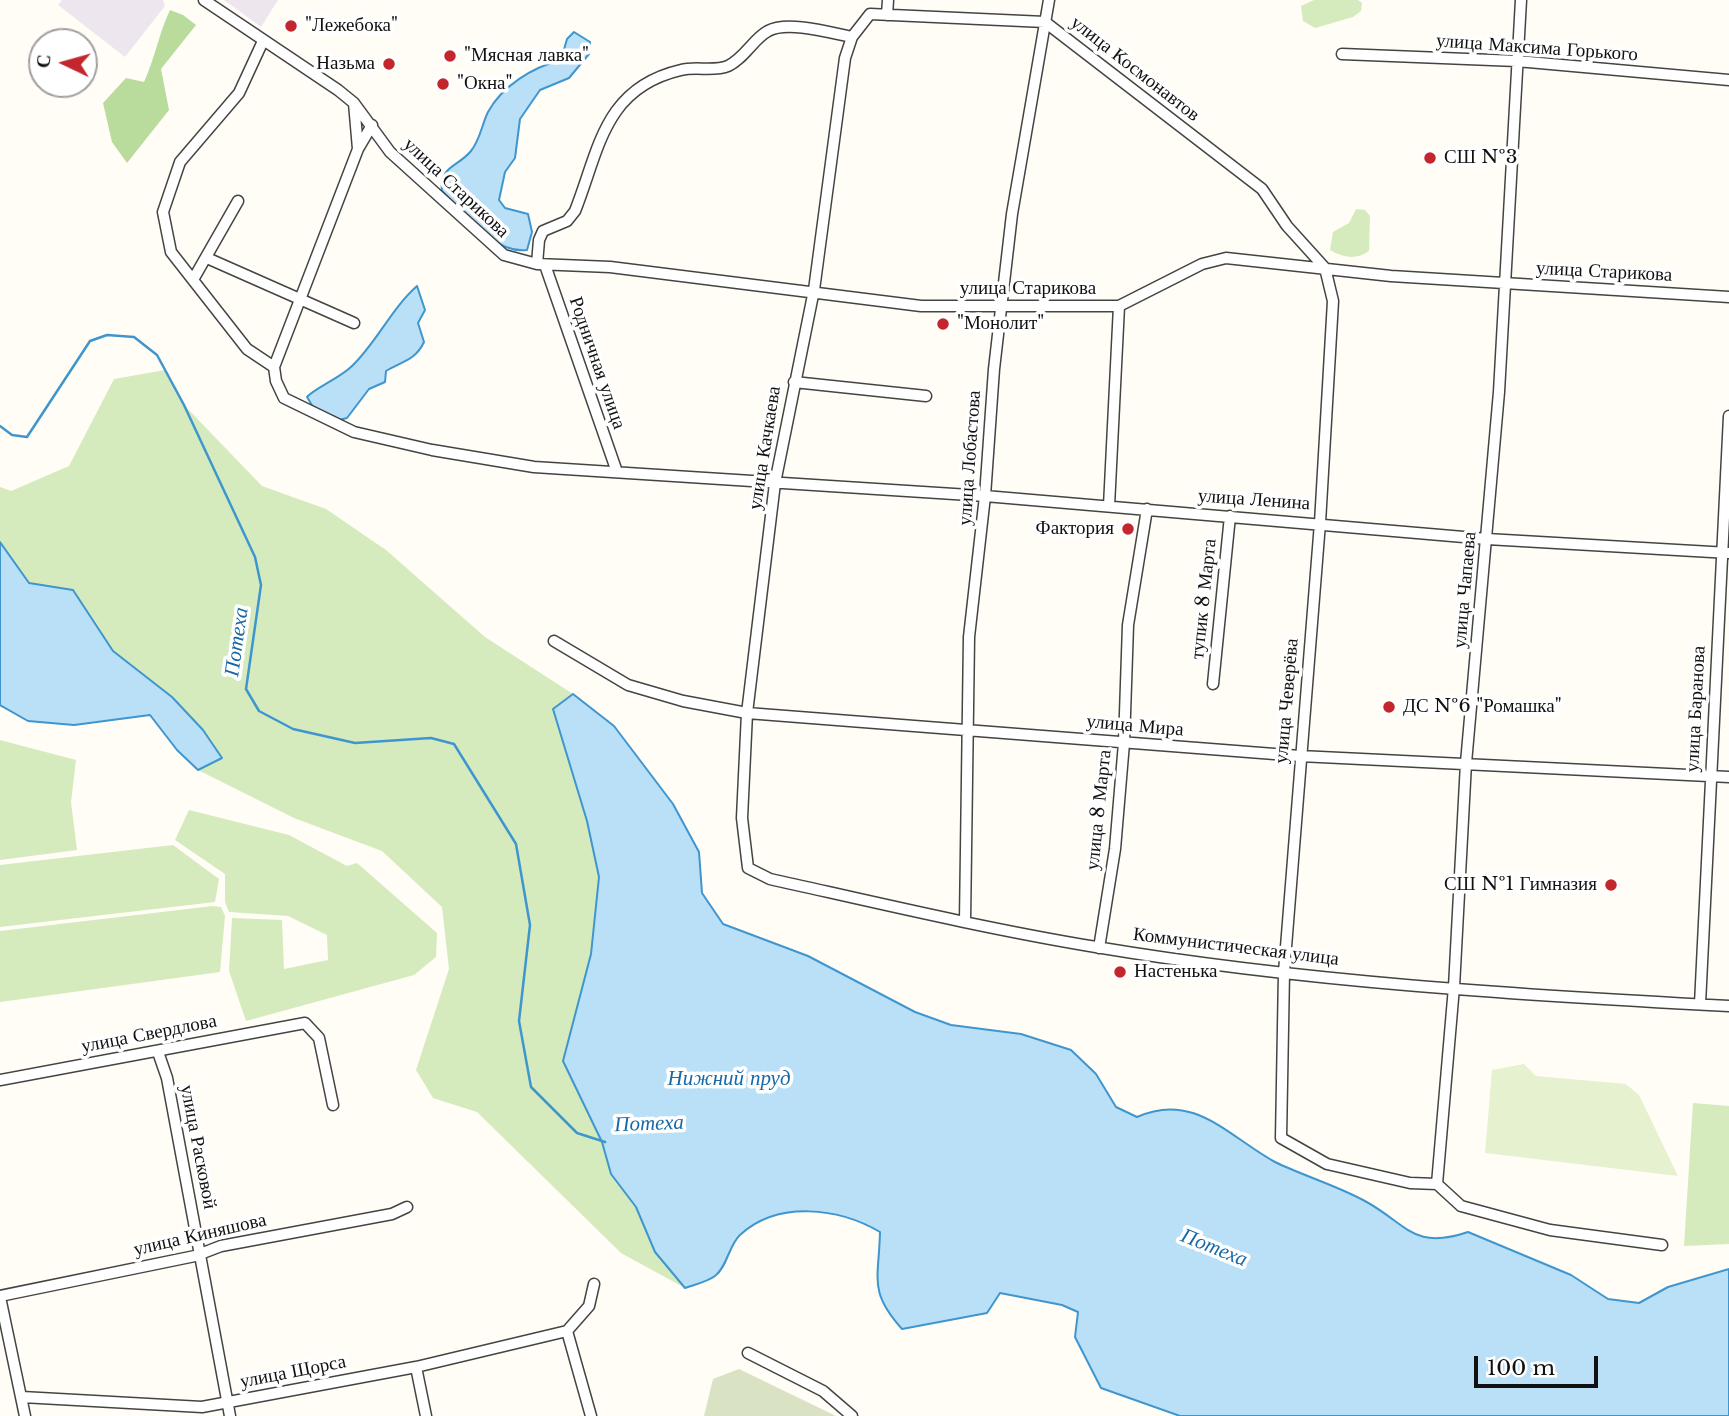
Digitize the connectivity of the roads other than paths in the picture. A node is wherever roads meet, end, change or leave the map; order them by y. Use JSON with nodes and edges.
{"nodes":[{"id":1,"x":204,"y":0,"type":"edge"},
{"id":2,"x":888,"y":0,"type":"edge"},
{"id":3,"x":1049,"y":0,"type":"edge"},
{"id":4,"x":1521,"y":0,"type":"edge"},
{"id":5,"x":870,"y":14,"type":"joint"},
{"id":6,"x":887,"y":15,"type":"junction"},
{"id":7,"x":1045,"y":22,"type":"junction"},
{"id":8,"x":852,"y":37,"type":"junction"},
{"id":9,"x":263,"y":41,"type":"junction"},
{"id":10,"x":1342,"y":54,"type":"dead end"},
{"id":11,"x":1517,"y":61,"type":"junction"},
{"id":12,"x":1729,"y":80,"type":"edge"},
{"id":13,"x":354,"y":103,"type":"junction"},
{"id":14,"x":372,"y":125,"type":"junction"},
{"id":15,"x":358,"y":149,"type":"junction"},
{"id":16,"x":238,"y":201,"type":"dead end"},
{"id":17,"x":207,"y":258,"type":"junction"},
{"id":18,"x":541,"y":264,"type":"junction"},
{"id":19,"x":1325,"y":268,"type":"junction"},
{"id":20,"x":194,"y":278,"type":"junction"},
{"id":21,"x":1506,"y":285,"type":"junction"},
{"id":22,"x":814,"y":290,"type":"junction"},
{"id":23,"x":1729,"y":297,"type":"edge"},
{"id":24,"x":302,"y":298,"type":"junction"},
{"id":25,"x":1119,"y":306,"type":"junction"},
{"id":26,"x":1003,"y":307,"type":"junction"},
{"id":27,"x":354,"y":323,"type":"dead end"},
{"id":28,"x":274,"y":367,"type":"junction"},
{"id":29,"x":794,"y":382,"type":"junction"},
{"id":30,"x":926,"y":396,"type":"dead end"},
{"id":31,"x":1729,"y":416,"type":"edge"},
{"id":32,"x":617,"y":472,"type":"junction"},
{"id":33,"x":775,"y":483,"type":"junction"},
{"id":34,"x":985,"y":496,"type":"junction"},
{"id":35,"x":1108,"y":506,"type":"junction"},
{"id":36,"x":1147,"y":509,"type":"junction"},
{"id":37,"x":1230,"y":516,"type":"junction"},
{"id":38,"x":1320,"y":523,"type":"junction"},
{"id":39,"x":1488,"y":539,"type":"junction"},
{"id":40,"x":1725,"y":553,"type":"edge"},
{"id":41,"x":554,"y":641,"type":"dead end"},
{"id":42,"x":1213,"y":684,"type":"dead end"},
{"id":43,"x":747,"y":713,"type":"junction"},
{"id":44,"x":969,"y":728,"type":"junction"},
{"id":45,"x":1124,"y":743,"type":"junction"},
{"id":46,"x":1300,"y":756,"type":"junction"},
{"id":47,"x":1466,"y":763,"type":"junction"},
{"id":48,"x":1710,"y":776,"type":"junction"},
{"id":49,"x":1729,"y":777,"type":"edge"},
{"id":50,"x":748,"y":868,"type":"joint"},
{"id":51,"x":965,"y":921,"type":"junction"},
{"id":52,"x":1100,"y":948,"type":"junction"},
{"id":53,"x":1284,"y":972,"type":"junction"},
{"id":54,"x":1454,"y":987,"type":"junction"},
{"id":55,"x":1700,"y":1004,"type":"junction"},
{"id":56,"x":1729,"y":1006,"type":"edge"},
{"id":57,"x":158,"y":1052,"type":"junction"},
{"id":58,"x":0,"y":1080,"type":"edge"},
{"id":59,"x":333,"y":1105,"type":"dead end"},
{"id":60,"x":1437,"y":1184,"type":"junction"},
{"id":61,"x":407,"y":1207,"type":"dead end"},
{"id":62,"x":1662,"y":1245,"type":"dead end"},
{"id":63,"x":202,"y":1253,"type":"junction"},
{"id":64,"x":594,"y":1284,"type":"dead end"},
{"id":65,"x":0,"y":1297,"type":"edge"},
{"id":66,"x":567,"y":1331,"type":"junction"},
{"id":67,"x":748,"y":1353,"type":"dead end"},
{"id":68,"x":416,"y":1367,"type":"junction"},
{"id":69,"x":22,"y":1396,"type":"junction"},
{"id":70,"x":227,"y":1403,"type":"junction"},
{"id":71,"x":25,"y":1416,"type":"edge"},
{"id":72,"x":230,"y":1416,"type":"edge"},
{"id":73,"x":426,"y":1416,"type":"edge"},
{"id":74,"x":591,"y":1416,"type":"edge"},
{"id":75,"x":852,"y":1416,"type":"edge"}],
"edges":[{"from":1,"to":9,"type":"street","name":"улица Старикова"},
{"from":2,"to":6,"type":"street"},
{"from":3,"to":7,"type":"street","name":"улица Лобастова"},
{"from":4,"to":11,"type":"street","name":"улица Чапаева"},
{"from":5,"to":6,"type":"street","name":"улица Космонавтов"},
{"from":5,"to":8,"type":"street","name":"улица Качкаева"},
{"from":6,"to":7,"type":"street","name":"улица Космонавтов"},
{"from":7,"to":19,"type":"street","name":"улица Космонавтов"},
{"from":7,"to":26,"type":"street","name":"улица Лобастова"},
{"from":8,"to":18,"type":"street"},
{"from":8,"to":22,"type":"street","name":"улица Качкаева"},
{"from":9,"to":13,"type":"street","name":"улица Старикова"},
{"from":9,"to":20,"type":"street"},
{"from":10,"to":11,"type":"street","name":"улица Максима Горького"},
{"from":11,"to":12,"type":"street","name":"улица Максима Горького"},
{"from":11,"to":21,"type":"street","name":"улица Чапаева"},
{"from":13,"to":14,"type":"street","name":"улица Старикова"},
{"from":13,"to":15,"type":"street"},
{"from":14,"to":15,"type":"street"},
{"from":14,"to":18,"type":"street","name":"улица Старикова"},
{"from":15,"to":24,"type":"street"},
{"from":16,"to":17,"type":"street"},
{"from":17,"to":20,"type":"street"},
{"from":17,"to":24,"type":"street"},
{"from":18,"to":22,"type":"street","name":"улица Старикова"},
{"from":18,"to":32,"type":"street","name":"Родничная улица"},
{"from":19,"to":21,"type":"street","name":"улица Старикова"},
{"from":19,"to":25,"type":"street","name":"улица Старикова"},
{"from":19,"to":38,"type":"street","name":"улица Чеверёва"},
{"from":20,"to":28,"type":"street"},
{"from":21,"to":23,"type":"street","name":"улица Старикова"},
{"from":21,"to":39,"type":"street","name":"улица Чапаева"},
{"from":22,"to":26,"type":"street","name":"улица Старикова"},
{"from":22,"to":29,"type":"street","name":"улица Качкаева"},
{"from":24,"to":27,"type":"street"},
{"from":24,"to":28,"type":"street"},
{"from":25,"to":26,"type":"street","name":"улица Старикова"},
{"from":25,"to":35,"type":"street"},
{"from":26,"to":34,"type":"street","name":"улица Лобастова"},
{"from":28,"to":32,"type":"street","name":"улица Ленина"},
{"from":29,"to":30,"type":"street"},
{"from":29,"to":33,"type":"street","name":"улица Качкаева"},
{"from":31,"to":40,"type":"street","name":"улица Баранова"},
{"from":32,"to":33,"type":"street","name":"улица Ленина"},
{"from":33,"to":34,"type":"street","name":"улица Ленина"},
{"from":33,"to":43,"type":"street","name":"улица Качкаева"},
{"from":34,"to":35,"type":"street","name":"улица Ленина"},
{"from":34,"to":44,"type":"street","name":"улица Лобастова"},
{"from":35,"to":36,"type":"street","name":"улица Ленина"},
{"from":36,"to":37,"type":"street","name":"улица Ленина"},
{"from":36,"to":45,"type":"street","name":"улица 8 Марта"},
{"from":37,"to":38,"type":"street","name":"улица Ленина"},
{"from":37,"to":42,"type":"street","name":"тупик 8 Марта"},
{"from":38,"to":39,"type":"street","name":"улица Ленина"},
{"from":38,"to":46,"type":"street","name":"улица Чеверёва"},
{"from":39,"to":40,"type":"street","name":"улица Ленина"},
{"from":39,"to":47,"type":"street","name":"улица Чапаева"},
{"from":40,"to":48,"type":"street","name":"улица Баранова"},
{"from":41,"to":43,"type":"street","name":"улица Мира"},
{"from":43,"to":44,"type":"street","name":"улица Мира"},
{"from":43,"to":50,"type":"street","name":"улица Качкаева"},
{"from":44,"to":45,"type":"street","name":"улица Мира"},
{"from":44,"to":51,"type":"street","name":"улица Лобастова"},
{"from":45,"to":46,"type":"street","name":"улица Мира"},
{"from":45,"to":52,"type":"street","name":"улица 8 Марта"},
{"from":46,"to":47,"type":"street","name":"улица Мира"},
{"from":46,"to":53,"type":"street","name":"улица Чеверёва"},
{"from":47,"to":48,"type":"street","name":"улица Мира"},
{"from":47,"to":54,"type":"street","name":"улица Чапаева"},
{"from":48,"to":49,"type":"street","name":"улица Мира"},
{"from":48,"to":55,"type":"street","name":"улица Баранова"},
{"from":50,"to":51,"type":"street","name":"Коммунистическая улица"},
{"from":51,"to":52,"type":"street","name":"Коммунистическая улица"},
{"from":52,"to":53,"type":"street","name":"Коммунистическая улица"},
{"from":53,"to":54,"type":"street","name":"Коммунистическая улица"},
{"from":53,"to":60,"type":"street","name":"улица Чеверёва"},
{"from":54,"to":55,"type":"street","name":"Коммунистическая улица"},
{"from":54,"to":60,"type":"street","name":"улица Чапаева"},
{"from":55,"to":56,"type":"street","name":"Коммунистическая улица"},
{"from":57,"to":58,"type":"street","name":"улица Свердлова"},
{"from":57,"to":59,"type":"street","name":"улица Свердлова"},
{"from":57,"to":63,"type":"street","name":"улица Расковой"},
{"from":60,"to":62,"type":"street"},
{"from":61,"to":63,"type":"street","name":"улица Киняшова"},
{"from":63,"to":65,"type":"street","name":"улица Киняшова"},
{"from":63,"to":70,"type":"street","name":"улица Расковой"},
{"from":64,"to":66,"type":"street"},
{"from":65,"to":69,"type":"street"},
{"from":66,"to":68,"type":"street","name":"улица Щорса"},
{"from":66,"to":74,"type":"street"},
{"from":67,"to":75,"type":"street"},
{"from":68,"to":70,"type":"street","name":"улица Щорса"},
{"from":68,"to":73,"type":"street"},
{"from":69,"to":70,"type":"street","name":"улица Щорса"},
{"from":69,"to":71,"type":"street"},
{"from":70,"to":72,"type":"street","name":"улица Расковой"}]}
